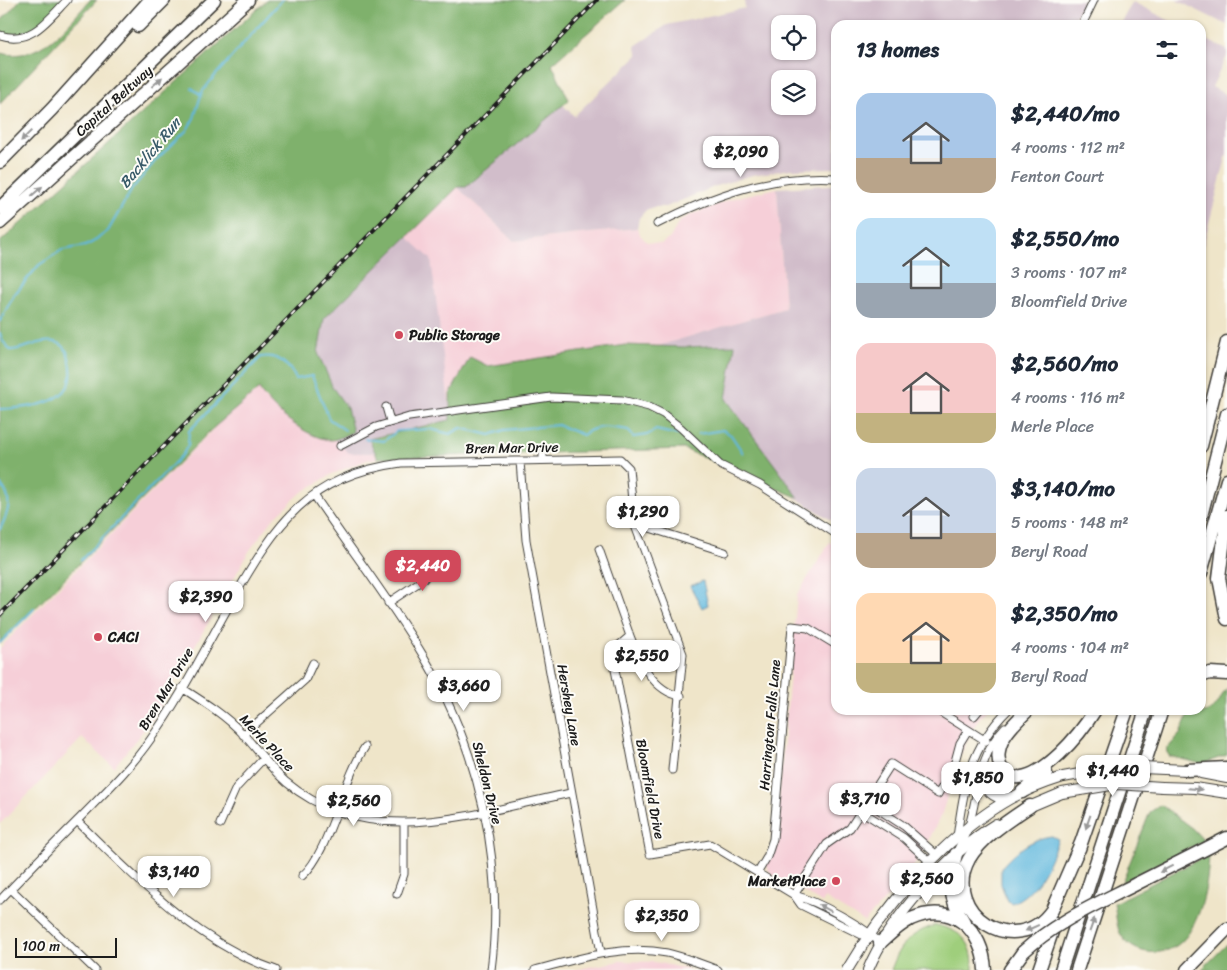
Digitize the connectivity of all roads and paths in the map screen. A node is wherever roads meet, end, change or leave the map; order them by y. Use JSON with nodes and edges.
{"nodes":[{"id":1,"x":67,"y":0,"type":"edge"},
{"id":2,"x":150,"y":0,"type":"edge"},
{"id":3,"x":164,"y":0,"type":"edge"},
{"id":4,"x":204,"y":0,"type":"edge"},
{"id":5,"x":214,"y":0,"type":"edge"},
{"id":6,"x":248,"y":0,"type":"edge"},
{"id":7,"x":1094,"y":0,"type":"edge"},
{"id":8,"x":1084,"y":20,"type":"edge"},
{"id":9,"x":0,"y":35,"type":"edge"},
{"id":10,"x":52,"y":109,"type":"junction"},
{"id":11,"x":74,"y":138,"type":"junction"},
{"id":12,"x":0,"y":162,"type":"edge"},
{"id":13,"x":831,"y":178,"type":"edge"},
{"id":14,"x":0,"y":208,"type":"edge"},
{"id":15,"x":0,"y":223,"type":"edge"},
{"id":16,"x":657,"y":224,"type":"dead end"},
{"id":17,"x":1227,"y":342,"type":"edge"},
{"id":18,"x":386,"y":408,"type":"dead end"},
{"id":19,"x":1227,"y":414,"type":"edge"},
{"id":20,"x":390,"y":421,"type":"junction"},
{"id":21,"x":1206,"y":426,"type":"edge"},
{"id":22,"x":340,"y":446,"type":"dead end"},
{"id":23,"x":543,"y":452,"type":"dead end"},
{"id":24,"x":543,"y":460,"type":"junction"},
{"id":25,"x":520,"y":461,"type":"junction"},
{"id":26,"x":1227,"y":480,"type":"edge"},
{"id":27,"x":314,"y":494,"type":"junction"},
{"id":28,"x":1206,"y":496,"type":"edge"},
{"id":29,"x":1227,"y":516,"type":"edge"},
{"id":30,"x":634,"y":523,"type":"junction"},
{"id":31,"x":831,"y":531,"type":"edge"},
{"id":32,"x":599,"y":549,"type":"dead end"},
{"id":33,"x":725,"y":552,"type":"dead end"},
{"id":34,"x":1206,"y":555,"type":"edge"},
{"id":35,"x":435,"y":561,"type":"dead end"},
{"id":36,"x":388,"y":603,"type":"junction"},
{"id":37,"x":1227,"y":620,"type":"edge"},
{"id":38,"x":630,"y":636,"type":"junction"},
{"id":39,"x":831,"y":642,"type":"edge"},
{"id":40,"x":313,"y":663,"type":"dead end"},
{"id":41,"x":1206,"y":674,"type":"edge"},
{"id":42,"x":1227,"y":674,"type":"edge"},
{"id":43,"x":182,"y":688,"type":"junction"},
{"id":44,"x":681,"y":696,"type":"junction"},
{"id":45,"x":945,"y":715,"type":"edge"},
{"id":46,"x":1004,"y":715,"type":"edge"},
{"id":47,"x":1021,"y":715,"type":"edge"},
{"id":48,"x":1023,"y":715,"type":"edge"},
{"id":49,"x":1092,"y":715,"type":"edge"},
{"id":50,"x":1093,"y":715,"type":"edge"},
{"id":51,"x":1125,"y":715,"type":"edge"},
{"id":52,"x":1144,"y":715,"type":"edge"},
{"id":53,"x":1161,"y":715,"type":"edge"},
{"id":54,"x":1167,"y":715,"type":"edge"},
{"id":55,"x":968,"y":730,"type":"junction"},
{"id":56,"x":243,"y":734,"type":"junction"},
{"id":57,"x":1155,"y":735,"type":"junction"},
{"id":58,"x":983,"y":739,"type":"junction"},
{"id":59,"x":991,"y":744,"type":"junction"},
{"id":60,"x":365,"y":747,"type":"dead end"},
{"id":61,"x":263,"y":759,"type":"junction"},
{"id":62,"x":1227,"y":768,"type":"edge"},
{"id":63,"x":672,"y":770,"type":"dead end"},
{"id":64,"x":1187,"y":770,"type":"junction"},
{"id":65,"x":980,"y":775,"type":"junction"},
{"id":66,"x":1227,"y":778,"type":"edge"},
{"id":67,"x":571,"y":793,"type":"junction"},
{"id":68,"x":1227,"y":793,"type":"edge"},
{"id":69,"x":1019,"y":794,"type":"junction"},
{"id":70,"x":867,"y":802,"type":"junction"},
{"id":71,"x":1030,"y":806,"type":"junction"},
{"id":72,"x":336,"y":810,"type":"junction"},
{"id":73,"x":484,"y":811,"type":"junction"},
{"id":74,"x":861,"y":811,"type":"junction"},
{"id":75,"x":77,"y":820,"type":"junction"},
{"id":76,"x":220,"y":824,"type":"dead end"},
{"id":77,"x":404,"y":824,"type":"junction"},
{"id":78,"x":968,"y":826,"type":"junction"},
{"id":79,"x":957,"y":837,"type":"junction"},
{"id":80,"x":1227,"y":838,"type":"edge"},
{"id":81,"x":1081,"y":843,"type":"junction"},
{"id":82,"x":956,"y":854,"type":"junction"},
{"id":83,"x":934,"y":859,"type":"junction"},
{"id":84,"x":758,"y":872,"type":"junction"},
{"id":85,"x":302,"y":876,"type":"dead end"},
{"id":86,"x":11,"y":889,"type":"junction"},
{"id":87,"x":397,"y":894,"type":"dead end"},
{"id":88,"x":794,"y":895,"type":"junction"},
{"id":89,"x":0,"y":900,"type":"edge"},
{"id":90,"x":965,"y":924,"type":"junction"},
{"id":91,"x":1227,"y":929,"type":"edge"},
{"id":92,"x":870,"y":935,"type":"junction"},
{"id":93,"x":880,"y":943,"type":"junction"},
{"id":94,"x":600,"y":953,"type":"junction"},
{"id":95,"x":95,"y":970,"type":"edge"},
{"id":96,"x":276,"y":970,"type":"edge"},
{"id":97,"x":491,"y":970,"type":"edge"},
{"id":98,"x":535,"y":970,"type":"edge"},
{"id":99,"x":718,"y":970,"type":"edge"},
{"id":100,"x":848,"y":970,"type":"edge"},
{"id":101,"x":868,"y":970,"type":"edge"},
{"id":102,"x":985,"y":970,"type":"edge"},
{"id":103,"x":1010,"y":970,"type":"edge"},
{"id":104,"x":1039,"y":970,"type":"edge"},
{"id":105,"x":1061,"y":970,"type":"edge"},
{"id":106,"x":1077,"y":970,"type":"edge"},
{"id":107,"x":1187,"y":970,"type":"edge"}],
"edges":[{"from":1,"to":9,"type":"street"},
{"from":2,"to":10,"type":"highway"},
{"from":3,"to":10,"type":"highway"},
{"from":4,"to":11,"type":"highway"},
{"from":5,"to":11,"type":"highway"},
{"from":15,"to":6,"type":"highway","name":"Capital Beltway","one_way":true},
{"from":7,"to":8,"type":"street"},
{"from":10,"to":12,"type":"highway","one_way":true},
{"from":11,"to":14,"type":"highway"},
{"from":13,"to":16,"type":"street"},
{"from":17,"to":21,"type":"highway"},
{"from":18,"to":20,"type":"street"},
{"from":19,"to":28,"type":"highway"},
{"from":20,"to":22,"type":"street"},
{"from":20,"to":31,"type":"street"},
{"from":23,"to":24,"type":"street"},
{"from":24,"to":25,"type":"street","name":"Bren Mar Drive"},
{"from":24,"to":30,"type":"street","name":"Bren Mar Drive"},
{"from":25,"to":27,"type":"street","name":"Bren Mar Drive"},
{"from":25,"to":67,"type":"street","name":"Hershey Lane"},
{"from":26,"to":34,"type":"highway"},
{"from":27,"to":36,"type":"street","name":"Sheldon Drive"},
{"from":27,"to":43,"type":"street","name":"Bren Mar Drive"},
{"from":29,"to":37,"type":"highway"},
{"from":30,"to":33,"type":"street"},
{"from":30,"to":44,"type":"street"},
{"from":32,"to":38,"type":"street"},
{"from":35,"to":36,"type":"street"},
{"from":36,"to":73,"type":"street","name":"Sheldon Drive"},
{"from":38,"to":44,"type":"street"},
{"from":38,"to":84,"type":"street","name":"Bloomfield Drive"},
{"from":39,"to":84,"type":"street","name":"Harrington Falls Lane"},
{"from":40,"to":56,"type":"street"},
{"from":41,"to":42,"type":"highway"},
{"from":43,"to":56,"type":"street","name":"Merle Place"},
{"from":43,"to":75,"type":"street","name":"Bren Mar Drive"},
{"from":44,"to":63,"type":"street"},
{"from":45,"to":55,"type":"street"},
{"from":46,"to":58,"type":"street"},
{"from":47,"to":59,"type":"street"},
{"from":48,"to":49,"type":"highway"},
{"from":50,"to":69,"type":"highway"},
{"from":51,"to":81,"type":"highway","one_way":true},
{"from":52,"to":105,"type":"highway"},
{"from":53,"to":57,"type":"highway"},
{"from":54,"to":57,"type":"highway"},
{"from":55,"to":58,"type":"street"},
{"from":55,"to":70,"type":"street"},
{"from":56,"to":61,"type":"street","name":"Merle Place"},
{"from":106,"to":57,"type":"highway","one_way":true},
{"from":58,"to":59,"type":"street"},
{"from":58,"to":79,"type":"street"},
{"from":59,"to":65,"type":"street"},
{"from":60,"to":72,"type":"street"},
{"from":61,"to":72,"type":"street","name":"Merle Place"},
{"from":61,"to":76,"type":"street"},
{"from":62,"to":64,"type":"highway"},
{"from":64,"to":66,"type":"main road"},
{"from":64,"to":69,"type":"main road","bridge":true},
{"from":65,"to":69,"type":"main road"},
{"from":65,"to":78,"type":"street"},
{"from":67,"to":73,"type":"street","name":"Merle Place"},
{"from":67,"to":94,"type":"street","name":"Hershey Lane"},
{"from":71,"to":68,"type":"main road","one_way":true,"bridge":true},
{"from":69,"to":78,"type":"main road"},
{"from":70,"to":74,"type":"street"},
{"from":70,"to":83,"type":"street"},
{"from":81,"to":71,"type":"highway","one_way":true},
{"from":71,"to":82,"type":"main road"},
{"from":72,"to":77,"type":"street","name":"Merle Place"},
{"from":72,"to":85,"type":"street"},
{"from":73,"to":77,"type":"street","name":"Merle Place"},
{"from":73,"to":97,"type":"street","name":"Sheldon Drive"},
{"from":74,"to":83,"type":"street"},
{"from":74,"to":88,"type":"street"},
{"from":75,"to":86,"type":"street","name":"Bren Mar Drive"},
{"from":75,"to":96,"type":"street"},
{"from":77,"to":87,"type":"street"},
{"from":78,"to":79,"type":"main road"},
{"from":78,"to":82,"type":"street"},
{"from":79,"to":82,"type":"main road"},
{"from":79,"to":83,"type":"main road"},
{"from":80,"to":103,"type":"highway","one_way":true,"bridge":true},
{"from":81,"to":104,"type":"highway"},
{"from":82,"to":90,"type":"highway"},
{"from":82,"to":93,"type":"main road"},
{"from":83,"to":92,"type":"main road"},
{"from":84,"to":88,"type":"street","name":"Bloomfield Drive"},
{"from":86,"to":89,"type":"street","name":"Bren Mar Drive"},
{"from":86,"to":95,"type":"street"},
{"from":88,"to":92,"type":"street","name":"Bloomfield Drive"},
{"from":90,"to":93,"type":"highway"},
{"from":90,"to":102,"type":"highway"},
{"from":91,"to":107,"type":"highway"},
{"from":92,"to":93,"type":"street","name":"Bloomfield Drive"},
{"from":92,"to":100,"type":"main road"},
{"from":93,"to":101,"type":"main road"},
{"from":94,"to":98,"type":"street"},
{"from":94,"to":99,"type":"street"}]}
